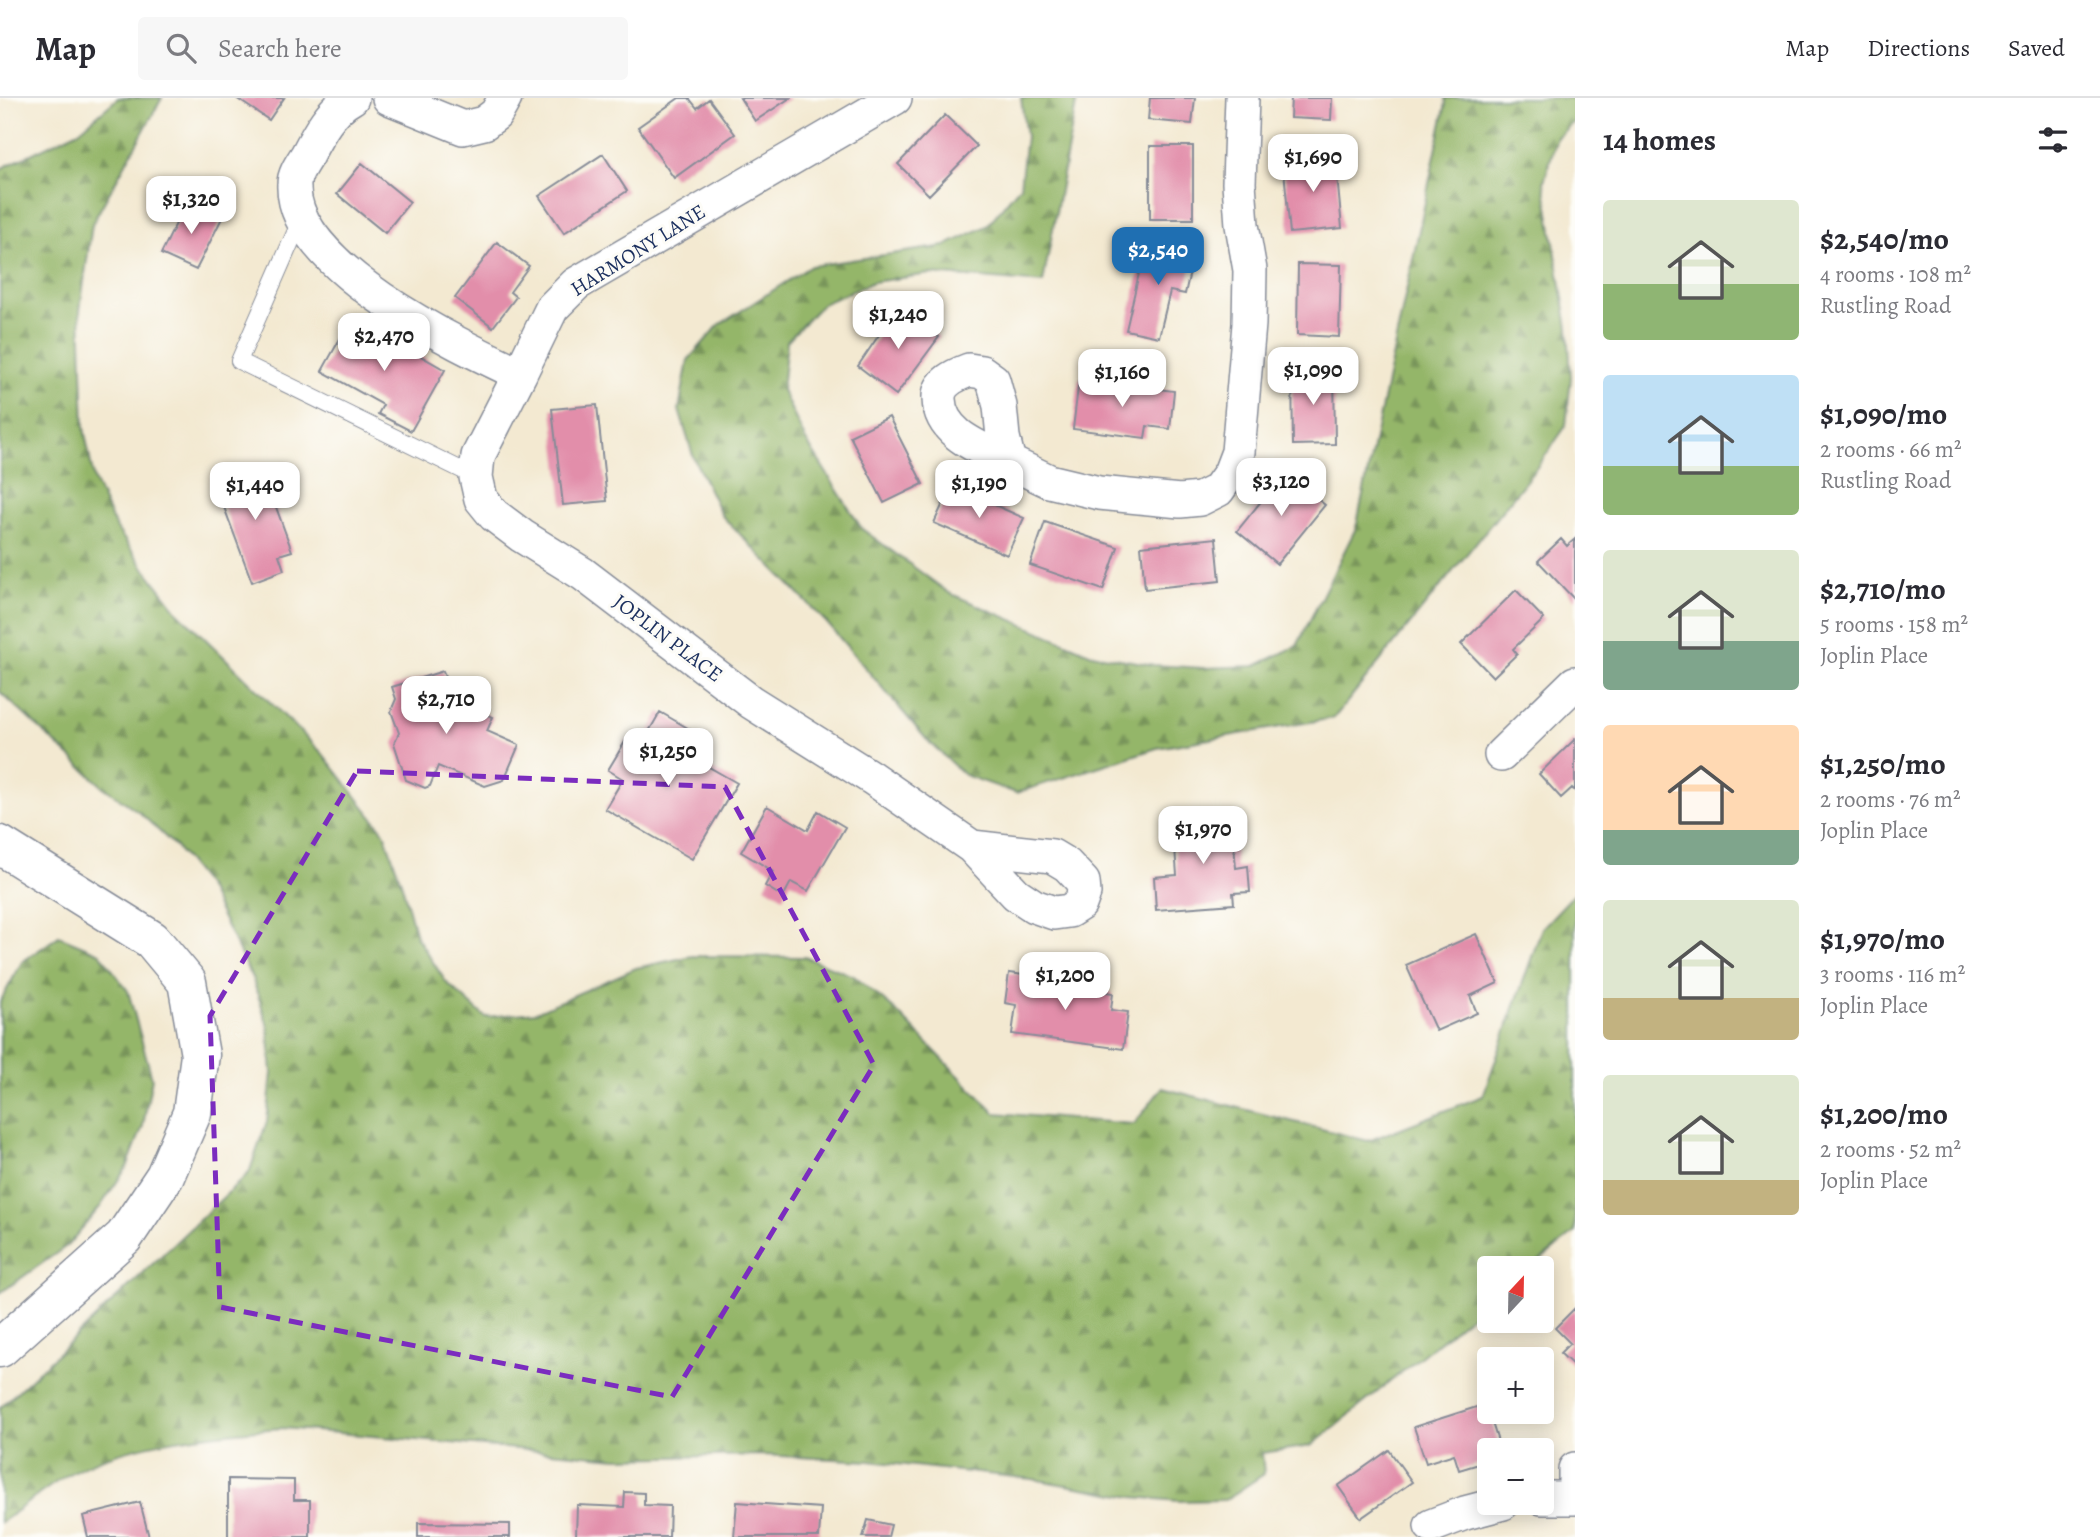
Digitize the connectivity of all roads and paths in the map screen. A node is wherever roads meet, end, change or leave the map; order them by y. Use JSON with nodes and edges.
{"nodes":[{"id":1,"x":352,"y":98,"type":"edge"},
{"id":2,"x":389,"y":98,"type":"edge"},
{"id":3,"x":505,"y":98,"type":"edge"},
{"id":4,"x":895,"y":98,"type":"edge"},
{"id":5,"x":1242,"y":98,"type":"edge"},
{"id":6,"x":301,"y":219,"type":"junction"},
{"id":7,"x":520,"y":374,"type":"junction"},
{"id":8,"x":1009,"y":462,"type":"dead end"},
{"id":9,"x":476,"y":477,"type":"junction"},
{"id":10,"x":1575,"y":683,"type":"edge"},
{"id":11,"x":1501,"y":755,"type":"dead end"},
{"id":12,"x":0,"y":845,"type":"edge"},
{"id":13,"x":972,"y":847,"type":"dead end"},
{"id":14,"x":0,"y":1348,"type":"edge"},
{"id":15,"x":1575,"y":1469,"type":"edge"},
{"id":16,"x":1554,"y":1498,"type":"edge"},
{"id":17,"x":1575,"y":1498,"type":"edge"},
{"id":18,"x":1477,"y":1510,"type":"edge"},
{"id":19,"x":1431,"y":1526,"type":"dead end"}],
"edges":[{"from":1,"to":6,"type":"street"},
{"from":2,"to":3,"type":"street"},
{"from":4,"to":7,"type":"street","name":"HARMONY LANE"},
{"from":5,"to":8,"type":"street"},
{"from":6,"to":7,"type":"street"},
{"from":6,"to":9,"type":"lane"},
{"from":7,"to":9,"type":"street"},
{"from":9,"to":13,"type":"street","name":"JOPLIN PLACE"},
{"from":10,"to":11,"type":"street"},
{"from":12,"to":14,"type":"street"},
{"from":15,"to":17,"type":"street"},
{"from":16,"to":17,"type":"street"},
{"from":18,"to":19,"type":"street"}]}
